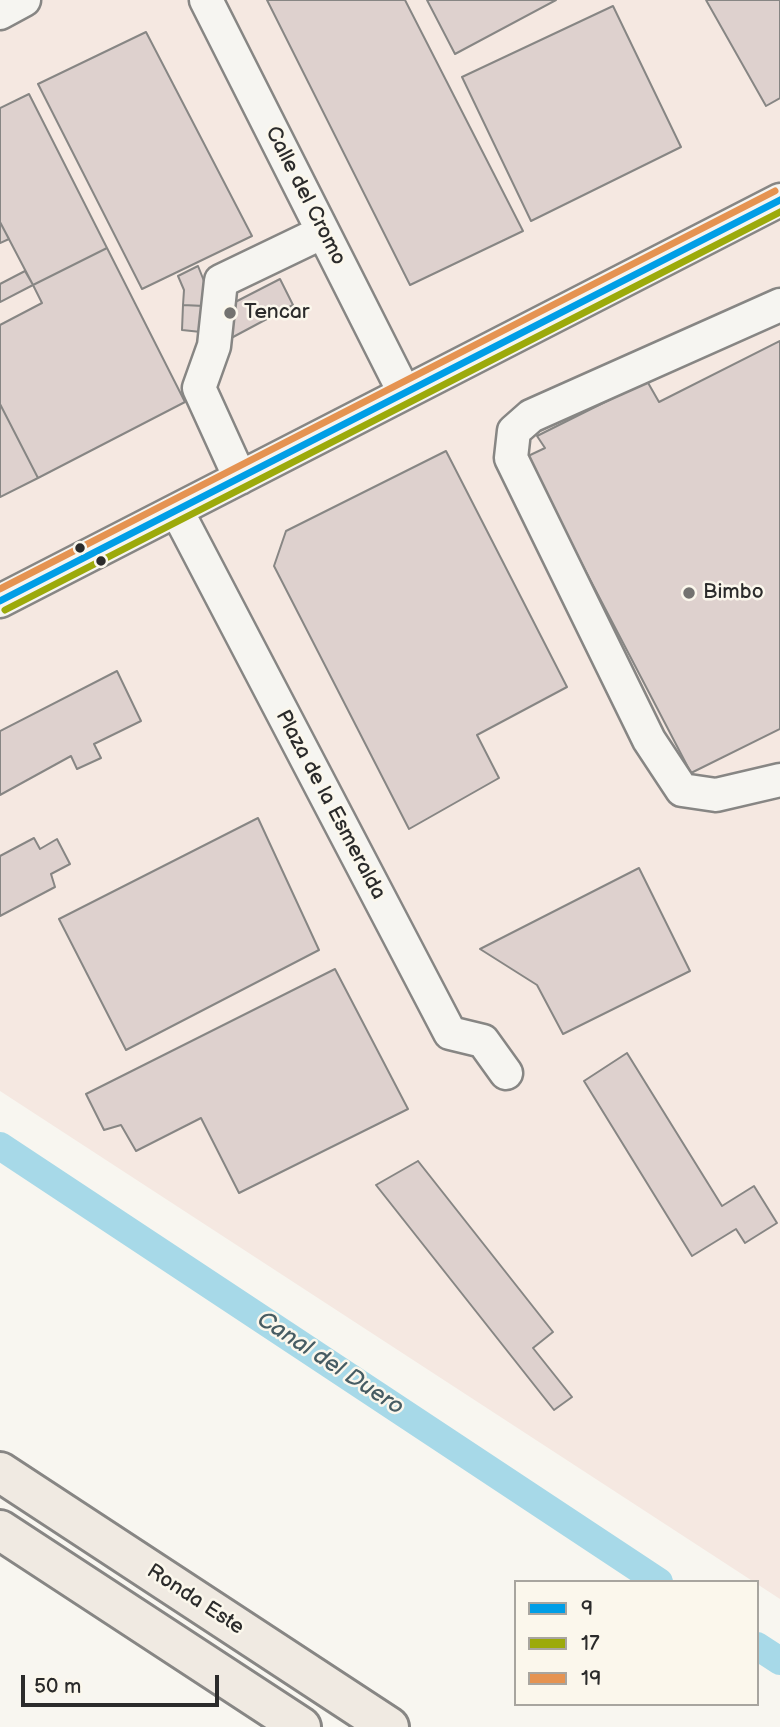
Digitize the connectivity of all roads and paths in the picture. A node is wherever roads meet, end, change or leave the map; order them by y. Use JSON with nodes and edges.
{"nodes":[{"id":1,"x":24,"y":0,"type":"edge"},
{"id":2,"x":206,"y":0,"type":"edge"},
{"id":3,"x":0,"y":13,"type":"edge"},
{"id":4,"x":780,"y":200,"type":"edge"},
{"id":5,"x":323,"y":232,"type":"junction"},
{"id":6,"x":780,"y":305,"type":"edge"},
{"id":7,"x":404,"y":392,"type":"junction"},
{"id":8,"x":240,"y":478,"type":"junction"},
{"id":9,"x":177,"y":511,"type":"junction"},
{"id":10,"x":0,"y":601,"type":"edge"},
{"id":11,"x":780,"y":780,"type":"edge"},
{"id":12,"x":506,"y":1073,"type":"dead end"},
{"id":13,"x":0,"y":1472,"type":"edge"},
{"id":14,"x":0,"y":1530,"type":"edge"},
{"id":15,"x":301,"y":1727,"type":"edge"},
{"id":16,"x":389,"y":1727,"type":"edge"}],
"edges":[{"from":1,"to":3,"type":"street"},
{"from":2,"to":5,"type":"street","name":"Calle del Cromo"},
{"from":4,"to":7,"type":"street"},
{"from":5,"to":7,"type":"street","name":"Calle del Cromo"},
{"from":5,"to":8,"type":"street"},
{"from":6,"to":11,"type":"street"},
{"from":7,"to":8,"type":"street"},
{"from":8,"to":9,"type":"street"},
{"from":9,"to":10,"type":"street"},
{"from":9,"to":12,"type":"street","name":"Plaza de la Esmeralda"},
{"from":13,"to":16,"type":"highway","name":"Ronda Este"},
{"from":14,"to":15,"type":"highway"}]}
